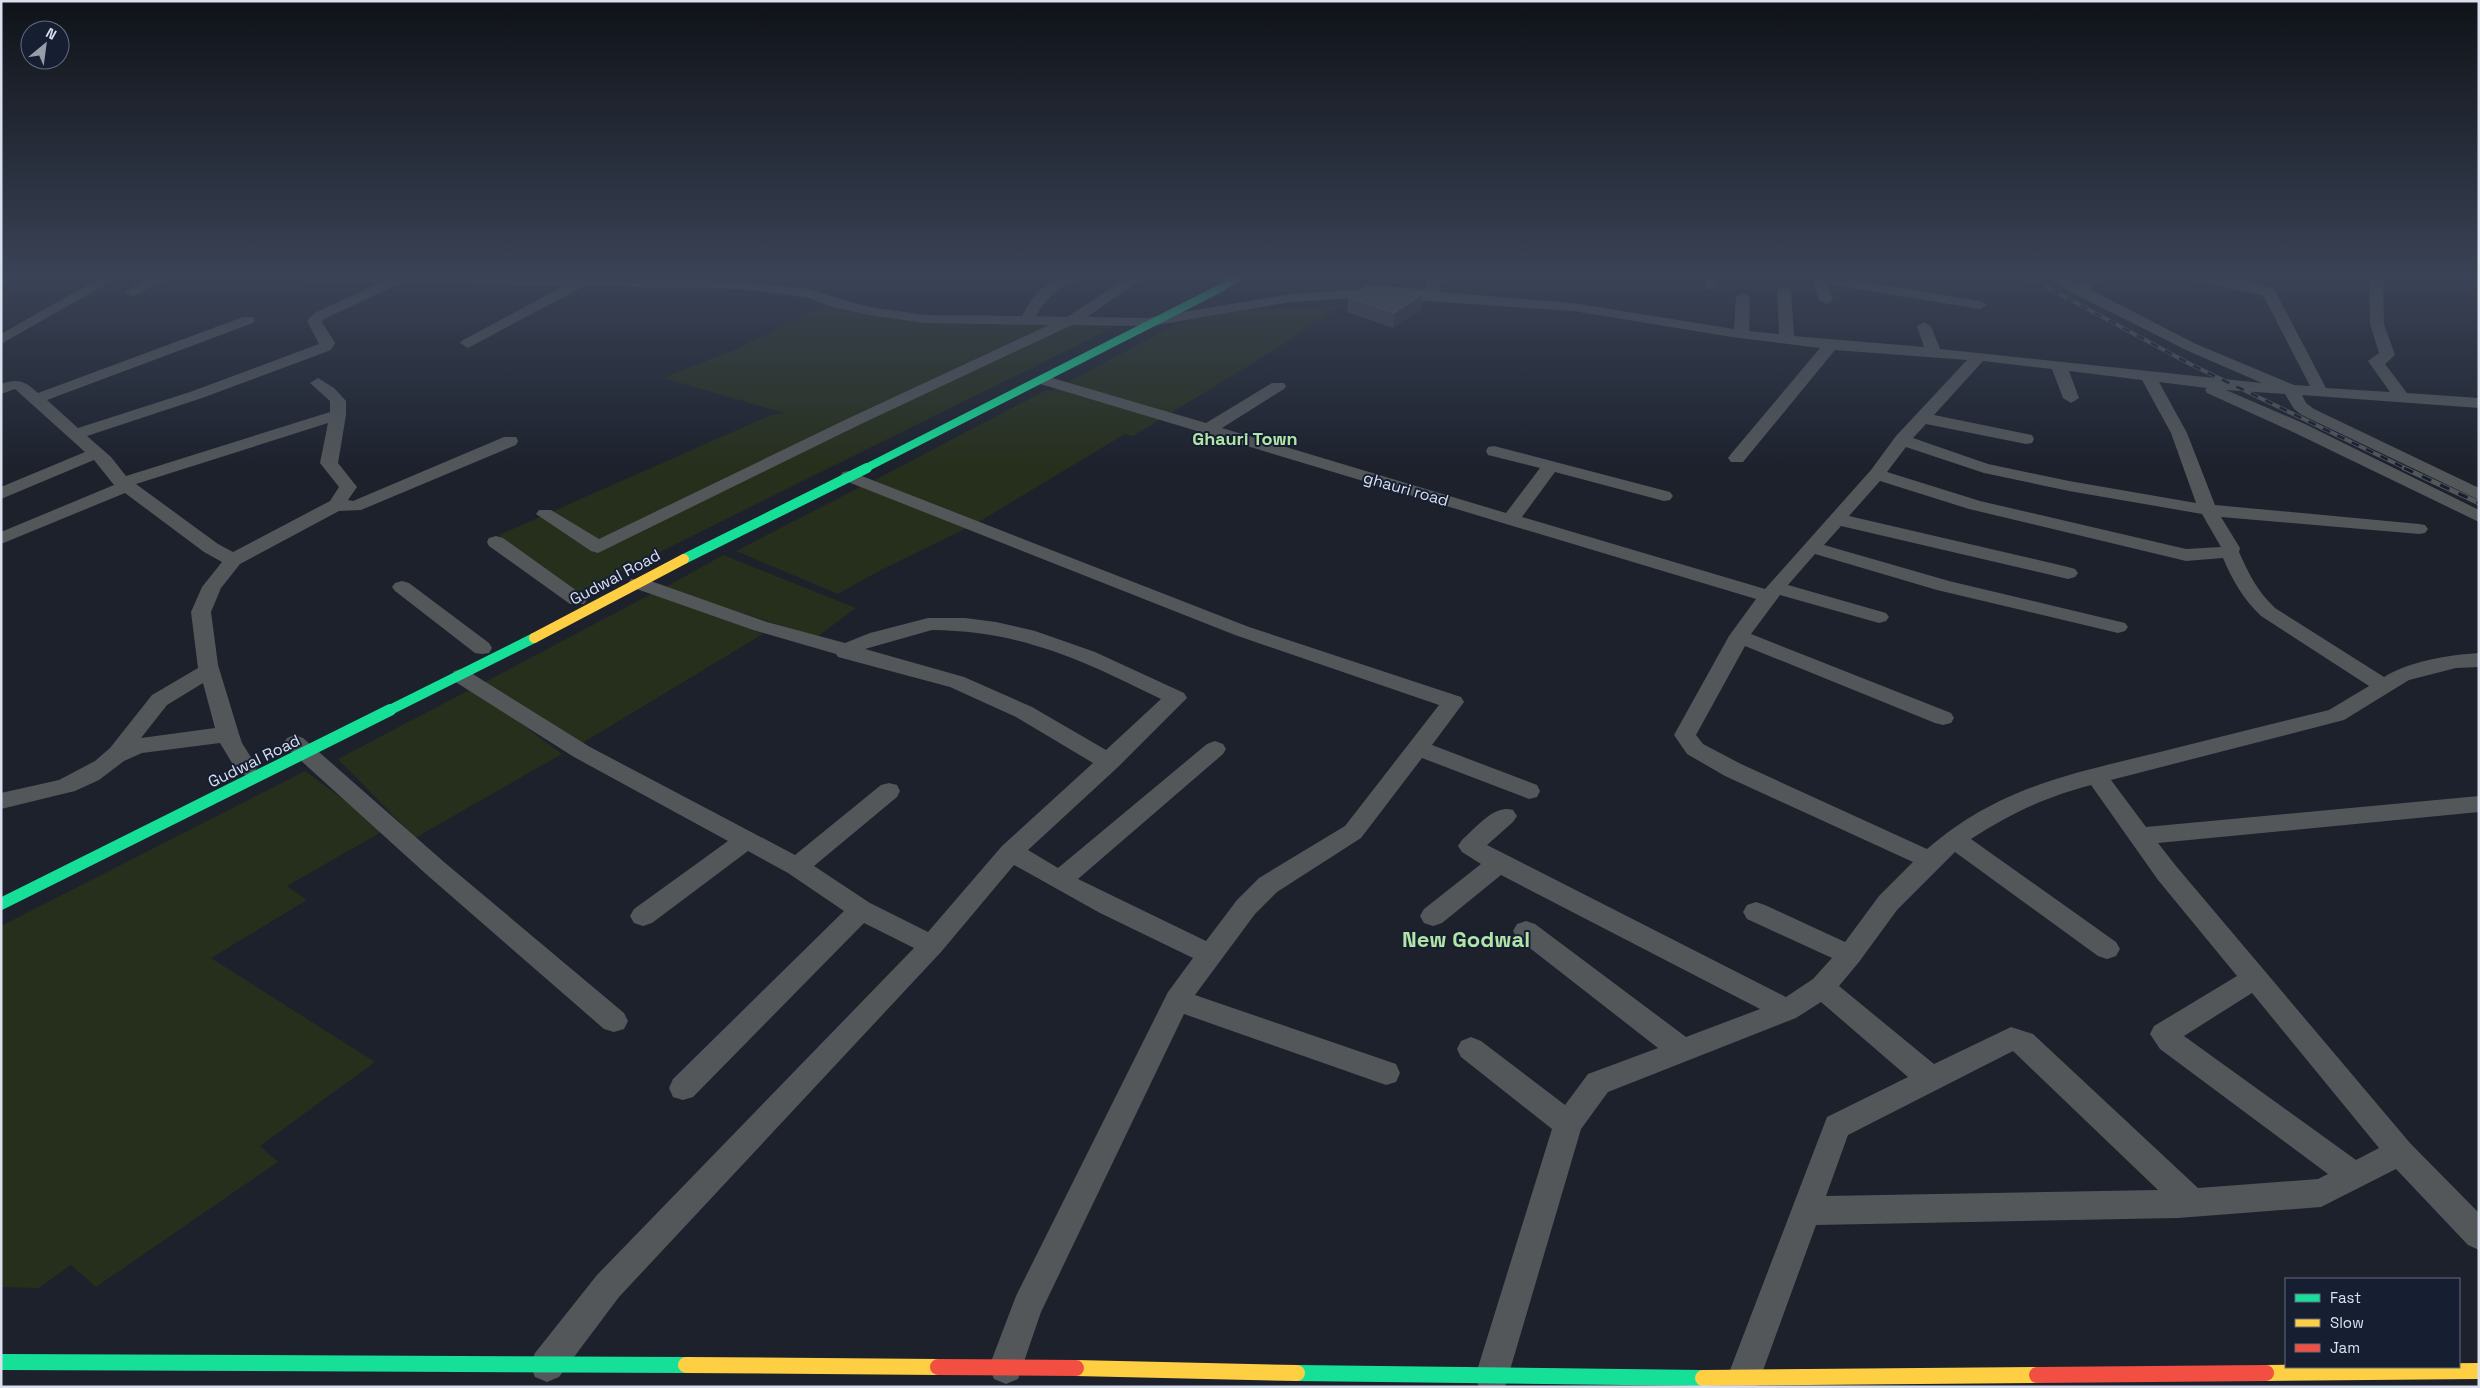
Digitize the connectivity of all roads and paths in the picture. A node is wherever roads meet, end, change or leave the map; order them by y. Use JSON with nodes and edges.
{"nodes":[{"id":1,"x":195,"y":340,"type":"edge"},
{"id":2,"x":325,"y":340,"type":"edge"},
{"id":3,"x":474,"y":340,"type":"edge"},
{"id":4,"x":1030,"y":340,"type":"edge"},
{"id":5,"x":1111,"y":340,"type":"edge"},
{"id":6,"x":1116,"y":340,"type":"edge"},
{"id":7,"x":1787,"y":340,"type":"edge"},
{"id":8,"x":1929,"y":340,"type":"edge"},
{"id":9,"x":2177,"y":340,"type":"edge"},
{"id":10,"x":2294,"y":340,"type":"edge"},
{"id":11,"x":2382,"y":340,"type":"edge"},
{"id":12,"x":468,"y":343,"type":"dead end"},
{"id":13,"x":1831,"y":345,"type":"junction"},
{"id":14,"x":1934,"y":354,"type":"junction"},
{"id":15,"x":1979,"y":356,"type":"junction"},
{"id":16,"x":2059,"y":366,"type":"junction"},
{"id":17,"x":2148,"y":375,"type":"junction"},
{"id":18,"x":1043,"y":380,"type":"junction"},
{"id":19,"x":2192,"y":380,"type":"junction"},
{"id":20,"x":318,"y":382,"type":"dead end"},
{"id":21,"x":1278,"y":386,"type":"dead end"},
{"id":22,"x":1,"y":389,"type":"edge"},
{"id":23,"x":2291,"y":390,"type":"junction"},
{"id":24,"x":2320,"y":391,"type":"junction"},
{"id":25,"x":2402,"y":397,"type":"junction"},
{"id":26,"x":2071,"y":398,"type":"dead end"},
{"id":27,"x":36,"y":399,"type":"junction"},
{"id":28,"x":2479,"y":403,"type":"edge"},
{"id":29,"x":338,"y":415,"type":"junction"},
{"id":30,"x":1923,"y":418,"type":"junction"},
{"id":31,"x":1207,"y":430,"type":"junction"},
{"id":32,"x":76,"y":434,"type":"junction"},
{"id":33,"x":2026,"y":439,"type":"dead end"},
{"id":34,"x":1902,"y":440,"type":"junction"},
{"id":35,"x":510,"y":441,"type":"dead end"},
{"id":36,"x":1494,"y":451,"type":"dead end"},
{"id":37,"x":97,"y":453,"type":"junction"},
{"id":38,"x":1737,"y":458,"type":"dead end"},
{"id":39,"x":849,"y":466,"type":"junction"},
{"id":40,"x":1551,"y":466,"type":"junction"},
{"id":41,"x":1877,"y":474,"type":"junction"},
{"id":42,"x":124,"y":485,"type":"junction"},
{"id":43,"x":1,"y":494,"type":"edge"},
{"id":44,"x":2479,"y":495,"type":"edge"},
{"id":45,"x":1664,"y":496,"type":"dead end"},
{"id":46,"x":336,"y":505,"type":"junction"},
{"id":47,"x":2208,"y":510,"type":"junction"},
{"id":48,"x":545,"y":514,"type":"dead end"},
{"id":49,"x":2479,"y":516,"type":"edge"},
{"id":50,"x":1836,"y":519,"type":"junction"},
{"id":51,"x":1510,"y":520,"type":"junction"},
{"id":52,"x":2419,"y":529,"type":"dead end"},
{"id":53,"x":1,"y":538,"type":"edge"},
{"id":54,"x":496,"y":542,"type":"dead end"},
{"id":55,"x":1811,"y":547,"type":"junction"},
{"id":56,"x":2230,"y":552,"type":"junction"},
{"id":57,"x":233,"y":560,"type":"junction"},
{"id":58,"x":2068,"y":573,"type":"dead end"},
{"id":59,"x":638,"y":583,"type":"junction"},
{"id":60,"x":402,"y":587,"type":"dead end"},
{"id":61,"x":1774,"y":592,"type":"junction"},
{"id":62,"x":577,"y":600,"type":"dead end"},
{"id":63,"x":1879,"y":617,"type":"dead end"},
{"id":64,"x":2118,"y":626,"type":"dead end"},
{"id":65,"x":1739,"y":636,"type":"junction"},
{"id":66,"x":484,"y":647,"type":"dead end"},
{"id":67,"x":846,"y":652,"type":"junction"},
{"id":68,"x":2479,"y":660,"type":"edge"},
{"id":69,"x":210,"y":670,"type":"junction"},
{"id":70,"x":461,"y":676,"type":"junction"},
{"id":71,"x":2384,"y":686,"type":"junction"},
{"id":72,"x":1944,"y":718,"type":"dead end"},
{"id":73,"x":228,"y":734,"type":"junction"},
{"id":74,"x":298,"y":745,"type":"junction"},
{"id":75,"x":1418,"y":748,"type":"junction"},
{"id":76,"x":1215,"y":749,"type":"dead end"},
{"id":77,"x":115,"y":756,"type":"junction"},
{"id":78,"x":1109,"y":762,"type":"junction"},
{"id":79,"x":246,"y":767,"type":"dead end"},
{"id":80,"x":2096,"y":776,"type":"junction"},
{"id":81,"x":1528,"y":791,"type":"dead end"},
{"id":82,"x":889,"y":792,"type":"dead end"},
{"id":83,"x":1,"y":800,"type":"edge"},
{"id":84,"x":2479,"y":804,"type":"edge"},
{"id":85,"x":1505,"y":816,"type":"dead end"},
{"id":86,"x":2140,"y":836,"type":"junction"},
{"id":87,"x":1954,"y":839,"type":"junction"},
{"id":88,"x":746,"y":840,"type":"junction"},
{"id":89,"x":1011,"y":852,"type":"junction"},
{"id":90,"x":1930,"y":860,"type":"junction"},
{"id":91,"x":1499,"y":863,"type":"junction"},
{"id":92,"x":797,"y":867,"type":"junction"},
{"id":93,"x":1060,"y":880,"type":"junction"},
{"id":94,"x":1,"y":904,"type":"edge"},
{"id":95,"x":861,"y":910,"type":"junction"},
{"id":96,"x":1756,"y":912,"type":"dead end"},
{"id":97,"x":643,"y":916,"type":"dead end"},
{"id":98,"x":1434,"y":916,"type":"dead end"},
{"id":99,"x":1526,"y":931,"type":"dead end"},
{"id":100,"x":932,"y":944,"type":"junction"},
{"id":101,"x":2107,"y":949,"type":"dead end"},
{"id":102,"x":1210,"y":954,"type":"junction"},
{"id":103,"x":1850,"y":955,"type":"junction"},
{"id":104,"x":2255,"y":978,"type":"junction"},
{"id":105,"x":1822,"y":987,"type":"junction"},
{"id":106,"x":1176,"y":1000,"type":"junction"},
{"id":107,"x":1787,"y":1010,"type":"junction"},
{"id":108,"x":614,"y":1021,"type":"dead end"},
{"id":109,"x":1470,"y":1049,"type":"dead end"},
{"id":110,"x":1682,"y":1050,"type":"junction"},
{"id":111,"x":1386,"y":1073,"type":"dead end"},
{"id":112,"x":1931,"y":1079,"type":"junction"},
{"id":113,"x":683,"y":1088,"type":"dead end"},
{"id":114,"x":1568,"y":1124,"type":"junction"},
{"id":115,"x":2400,"y":1152,"type":"junction"},
{"id":116,"x":2354,"y":1176,"type":"junction"},
{"id":117,"x":2192,"y":1203,"type":"junction"},
{"id":118,"x":1807,"y":1211,"type":"junction"},
{"id":119,"x":2479,"y":1235,"type":"edge"},
{"id":120,"x":1,"y":1362,"type":"edge"},
{"id":121,"x":546,"y":1365,"type":"junction"},
{"id":122,"x":1006,"y":1366,"type":"junction"},
{"id":123,"x":2479,"y":1371,"type":"edge"},
{"id":124,"x":707,"y":1376,"type":"edge"},
{"id":125,"x":1492,"y":1377,"type":"junction"},
{"id":126,"x":1744,"y":1378,"type":"junction"}],
"edges":[{"from":1,"to":27,"type":"street"},
{"from":2,"to":32,"type":"street"},
{"from":3,"to":12,"type":"street"},
{"from":4,"to":48,"type":"street"},
{"from":5,"to":39,"type":"main road","name":"Gudwal Road"},
{"from":6,"to":18,"type":"main road","name":"Gudwal Road"},
{"from":7,"to":13,"type":"street"},
{"from":8,"to":14,"type":"street"},
{"from":9,"to":23,"type":"street"},
{"from":10,"to":24,"type":"street"},
{"from":11,"to":25,"type":"street"},
{"from":13,"to":14,"type":"street"},
{"from":13,"to":38,"type":"street"},
{"from":14,"to":15,"type":"street"},
{"from":15,"to":16,"type":"street"},
{"from":15,"to":30,"type":"street"},
{"from":16,"to":17,"type":"street"},
{"from":16,"to":26,"type":"street"},
{"from":17,"to":19,"type":"street"},
{"from":17,"to":47,"type":"street"},
{"from":18,"to":31,"type":"street","name":"ghauri road"},
{"from":18,"to":39,"type":"main road","name":"Gudwal Road"},
{"from":19,"to":23,"type":"street"},
{"from":19,"to":49,"type":"street"},
{"from":20,"to":29,"type":"street"},
{"from":21,"to":31,"type":"street"},
{"from":22,"to":27,"type":"street"},
{"from":23,"to":24,"type":"street"},
{"from":23,"to":44,"type":"street"},
{"from":24,"to":25,"type":"street"},
{"from":25,"to":28,"type":"street"},
{"from":27,"to":32,"type":"street"},
{"from":29,"to":42,"type":"street"},
{"from":29,"to":46,"type":"street"},
{"from":30,"to":33,"type":"street"},
{"from":30,"to":34,"type":"street"},
{"from":31,"to":51,"type":"street","name":"ghauri road"},
{"from":32,"to":37,"type":"street"},
{"from":34,"to":41,"type":"street"},
{"from":34,"to":47,"type":"street"},
{"from":35,"to":46,"type":"street"},
{"from":36,"to":40,"type":"street"},
{"from":37,"to":42,"type":"street"},
{"from":37,"to":43,"type":"street"},
{"from":39,"to":59,"type":"main road","name":"Gudwal Road"},
{"from":39,"to":75,"type":"street"},
{"from":40,"to":45,"type":"street"},
{"from":40,"to":51,"type":"street"},
{"from":41,"to":50,"type":"street"},
{"from":41,"to":56,"type":"street"},
{"from":42,"to":53,"type":"street"},
{"from":42,"to":57,"type":"street"},
{"from":46,"to":57,"type":"street"},
{"from":47,"to":52,"type":"street"},
{"from":47,"to":56,"type":"street"},
{"from":50,"to":55,"type":"street"},
{"from":50,"to":58,"type":"street"},
{"from":51,"to":61,"type":"street","name":"ghauri road"},
{"from":54,"to":62,"type":"street"},
{"from":55,"to":61,"type":"street"},
{"from":55,"to":64,"type":"street"},
{"from":56,"to":71,"type":"street"},
{"from":57,"to":69,"type":"street"},
{"from":59,"to":67,"type":"street"},
{"from":59,"to":70,"type":"main road","name":"Gudwal Road"},
{"from":60,"to":66,"type":"street"},
{"from":61,"to":63,"type":"street","name":"ghauri road"},
{"from":61,"to":65,"type":"street"},
{"from":65,"to":72,"type":"street"},
{"from":65,"to":90,"type":"street"},
{"from":67,"to":78,"type":"street"},
{"from":67,"to":78,"type":"street"},
{"from":68,"to":71,"type":"street"},
{"from":69,"to":73,"type":"street"},
{"from":69,"to":77,"type":"street"},
{"from":70,"to":74,"type":"main road","name":"Gudwal Road"},
{"from":70,"to":88,"type":"street"},
{"from":71,"to":80,"type":"street"},
{"from":73,"to":77,"type":"street"},
{"from":73,"to":79,"type":"street"},
{"from":74,"to":94,"type":"main road","name":"Gudwal Road"},
{"from":74,"to":108,"type":"street"},
{"from":75,"to":81,"type":"street"},
{"from":75,"to":102,"type":"street"},
{"from":76,"to":93,"type":"street"},
{"from":77,"to":83,"type":"street"},
{"from":78,"to":89,"type":"street"},
{"from":80,"to":86,"type":"street"},
{"from":80,"to":87,"type":"street"},
{"from":82,"to":92,"type":"street"},
{"from":84,"to":86,"type":"street"},
{"from":85,"to":91,"type":"street"},
{"from":86,"to":104,"type":"street"},
{"from":87,"to":90,"type":"street"},
{"from":87,"to":101,"type":"street"},
{"from":88,"to":92,"type":"street"},
{"from":88,"to":97,"type":"street"},
{"from":89,"to":93,"type":"street"},
{"from":89,"to":100,"type":"street"},
{"from":90,"to":103,"type":"street"},
{"from":91,"to":98,"type":"street"},
{"from":91,"to":107,"type":"street"},
{"from":92,"to":95,"type":"street"},
{"from":93,"to":102,"type":"street"},
{"from":95,"to":100,"type":"street"},
{"from":95,"to":113,"type":"street"},
{"from":96,"to":103,"type":"street"},
{"from":99,"to":110,"type":"street"},
{"from":100,"to":121,"type":"street"},
{"from":102,"to":106,"type":"street"},
{"from":103,"to":105,"type":"street"},
{"from":104,"to":115,"type":"street"},
{"from":104,"to":116,"type":"street"},
{"from":105,"to":107,"type":"street"},
{"from":105,"to":112,"type":"street"},
{"from":106,"to":111,"type":"street"},
{"from":106,"to":122,"type":"street"},
{"from":107,"to":110,"type":"street"},
{"from":109,"to":114,"type":"street"},
{"from":110,"to":114,"type":"street"},
{"from":112,"to":117,"type":"street"},
{"from":112,"to":118,"type":"street"},
{"from":114,"to":125,"type":"street"},
{"from":115,"to":116,"type":"street"},
{"from":115,"to":119,"type":"street"},
{"from":116,"to":117,"type":"street"},
{"from":117,"to":118,"type":"street"},
{"from":118,"to":126,"type":"street"},
{"from":120,"to":121,"type":"main road"},
{"from":121,"to":124,"type":"main road"},
{"from":122,"to":124,"type":"main road"},
{"from":122,"to":125,"type":"main road"},
{"from":123,"to":126,"type":"main road"},
{"from":125,"to":126,"type":"main road"}]}
